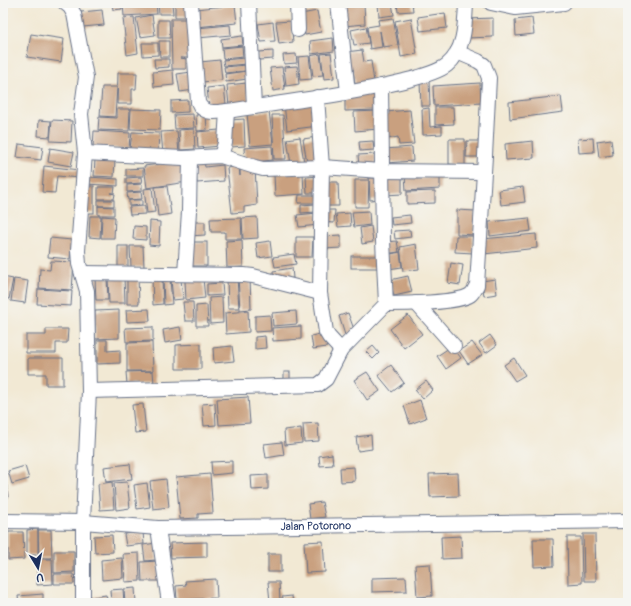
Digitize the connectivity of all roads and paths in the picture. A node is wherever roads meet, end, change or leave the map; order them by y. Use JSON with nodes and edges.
{"nodes":[{"id":1,"x":65,"y":3,"type":"edge"},
{"id":2,"x":191,"y":3,"type":"edge"},
{"id":3,"x":248,"y":3,"type":"edge"},
{"id":4,"x":297,"y":3,"type":"edge"},
{"id":5,"x":338,"y":3,"type":"edge"},
{"id":6,"x":466,"y":3,"type":"edge"},
{"id":7,"x":491,"y":3,"type":"edge"},
{"id":8,"x":564,"y":3,"type":"edge"},
{"id":9,"x":298,"y":30,"type":"dead end"},
{"id":10,"x":457,"y":52,"type":"junction"},
{"id":11,"x":381,"y":86,"type":"junction"},
{"id":12,"x":348,"y":92,"type":"junction"},
{"id":13,"x":317,"y":97,"type":"junction"},
{"id":14,"x":254,"y":107,"type":"junction"},
{"id":15,"x":227,"y":111,"type":"junction"},
{"id":16,"x":85,"y":153,"type":"junction"},
{"id":17,"x":221,"y":156,"type":"junction"},
{"id":18,"x":190,"y":158,"type":"junction"},
{"id":19,"x":322,"y":167,"type":"junction"},
{"id":20,"x":381,"y":171,"type":"junction"},
{"id":21,"x":484,"y":172,"type":"junction"},
{"id":22,"x":82,"y":273,"type":"junction"},
{"id":23,"x":185,"y":274,"type":"junction"},
{"id":24,"x":320,"y":293,"type":"junction"},
{"id":25,"x":416,"y":303,"type":"junction"},
{"id":26,"x":386,"y":304,"type":"junction"},
{"id":27,"x":454,"y":346,"type":"dead end"},
{"id":28,"x":341,"y":350,"type":"junction"},
{"id":29,"x":89,"y":391,"type":"junction"},
{"id":30,"x":3,"y":521,"type":"edge"},
{"id":31,"x":628,"y":521,"type":"edge"},
{"id":32,"x":83,"y":522,"type":"junction"},
{"id":33,"x":158,"y":528,"type":"junction"},
{"id":34,"x":83,"y":603,"type":"edge"},
{"id":35,"x":169,"y":603,"type":"edge"}],
"edges":[{"from":1,"to":16,"type":"street"},
{"from":2,"to":15,"type":"street"},
{"from":3,"to":14,"type":"street"},
{"from":4,"to":9,"type":"street"},
{"from":5,"to":12,"type":"street"},
{"from":6,"to":10,"type":"street"},
{"from":7,"to":8,"type":"street"},
{"from":10,"to":11,"type":"street"},
{"from":10,"to":21,"type":"street"},
{"from":11,"to":12,"type":"street"},
{"from":11,"to":20,"type":"street"},
{"from":12,"to":13,"type":"street"},
{"from":13,"to":14,"type":"street"},
{"from":13,"to":19,"type":"street"},
{"from":14,"to":15,"type":"street"},
{"from":15,"to":17,"type":"street"},
{"from":16,"to":18,"type":"street"},
{"from":16,"to":22,"type":"street"},
{"from":17,"to":18,"type":"street"},
{"from":17,"to":19,"type":"street"},
{"from":18,"to":23,"type":"street"},
{"from":19,"to":20,"type":"street"},
{"from":19,"to":24,"type":"street"},
{"from":20,"to":21,"type":"street"},
{"from":20,"to":26,"type":"street"},
{"from":21,"to":25,"type":"street"},
{"from":22,"to":23,"type":"street"},
{"from":22,"to":29,"type":"street"},
{"from":23,"to":24,"type":"street"},
{"from":24,"to":28,"type":"street"},
{"from":25,"to":26,"type":"street"},
{"from":25,"to":27,"type":"street"},
{"from":26,"to":28,"type":"street"},
{"from":28,"to":29,"type":"street"},
{"from":29,"to":32,"type":"street"},
{"from":30,"to":32,"type":"street","name":"Jalan Potorono"},
{"from":31,"to":33,"type":"street","name":"Jalan Potorono"},
{"from":32,"to":33,"type":"street","name":"Jalan Potorono"},
{"from":32,"to":34,"type":"street"},
{"from":33,"to":35,"type":"street"}]}
